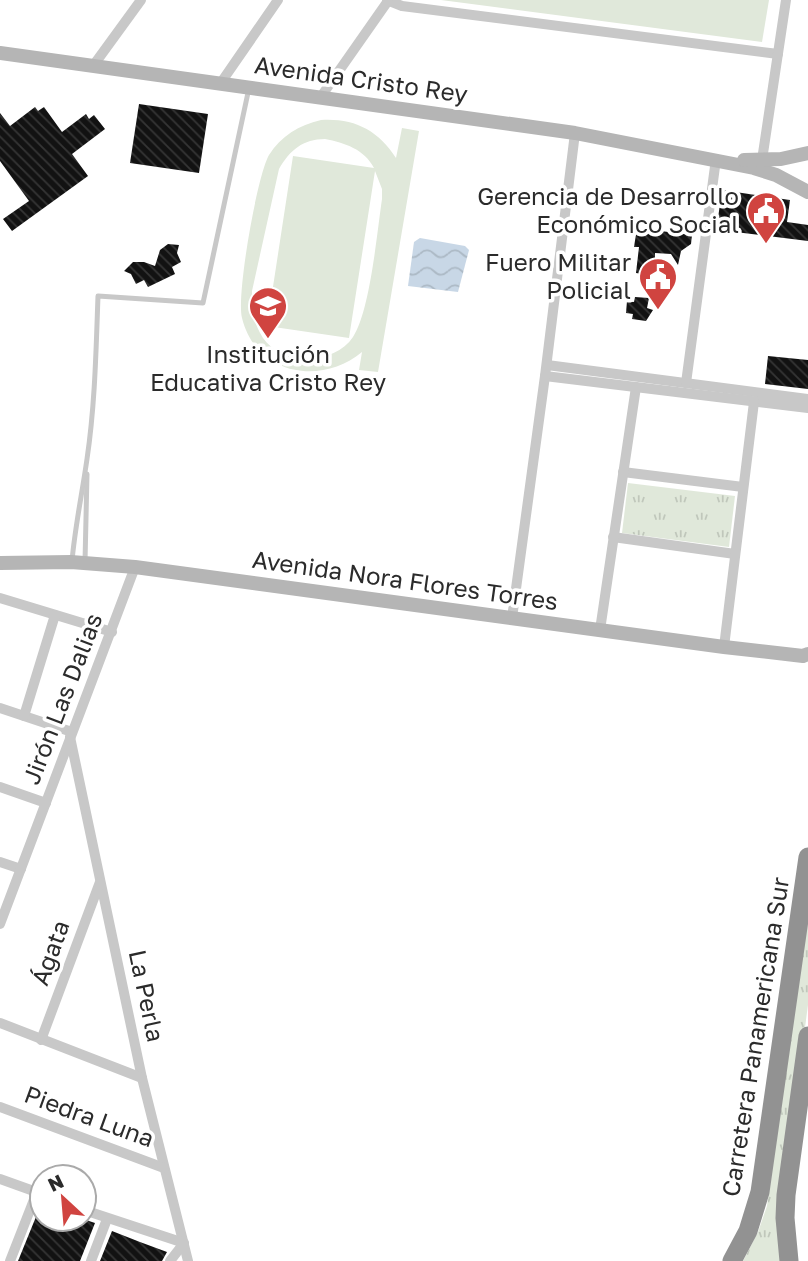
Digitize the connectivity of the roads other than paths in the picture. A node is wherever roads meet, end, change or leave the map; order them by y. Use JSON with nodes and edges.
{"nodes":[{"id":1,"x":141,"y":0,"type":"edge"},
{"id":2,"x":278,"y":0,"type":"edge"},
{"id":3,"x":388,"y":0,"type":"edge"},
{"id":4,"x":786,"y":0,"type":"edge"},
{"id":5,"x":0,"y":53,"type":"edge"},
{"id":6,"x":778,"y":54,"type":"junction"},
{"id":7,"x":93,"y":66,"type":"junction"},
{"id":8,"x":220,"y":84,"type":"junction"},
{"id":9,"x":249,"y":88,"type":"junction"},
{"id":10,"x":320,"y":98,"type":"junction"},
{"id":11,"x":575,"y":133,"type":"junction"},
{"id":12,"x":808,"y":153,"type":"edge"},
{"id":13,"x":716,"y":159,"type":"junction"},
{"id":14,"x":762,"y":160,"type":"junction"},
{"id":15,"x":808,"y":192,"type":"edge"},
{"id":16,"x":546,"y":370,"type":"junction"},
{"id":17,"x":686,"y":383,"type":"junction"},
{"id":18,"x":636,"y":387,"type":"junction"},
{"id":19,"x":808,"y":399,"type":"edge"},
{"id":20,"x":754,"y":402,"type":"junction"},
{"id":21,"x":808,"y":408,"type":"edge"},
{"id":22,"x":87,"y":460,"type":"junction"},
{"id":23,"x":623,"y":472,"type":"junction"},
{"id":24,"x":743,"y":487,"type":"junction"},
{"id":25,"x":613,"y":537,"type":"junction"},
{"id":26,"x":735,"y":554,"type":"junction"},
{"id":27,"x":78,"y":562,"type":"junction"},
{"id":28,"x":0,"y":563,"type":"edge"},
{"id":29,"x":135,"y":568,"type":"junction"},
{"id":30,"x":0,"y":598,"type":"edge"},
{"id":31,"x":55,"y":615,"type":"junction"},
{"id":32,"x":512,"y":618,"type":"junction"},
{"id":33,"x":600,"y":630,"type":"junction"},
{"id":34,"x":112,"y":632,"type":"junction"},
{"id":35,"x":723,"y":646,"type":"junction"},
{"id":36,"x":806,"y":656,"type":"edge"},
{"id":37,"x":0,"y":708,"type":"edge"},
{"id":38,"x":24,"y":716,"type":"junction"},
{"id":39,"x":71,"y":735,"type":"junction"},
{"id":40,"x":0,"y":787,"type":"edge"},
{"id":41,"x":46,"y":803,"type":"junction"},
{"id":42,"x":808,"y":858,"type":"edge"},
{"id":43,"x":0,"y":862,"type":"edge"},
{"id":44,"x":21,"y":869,"type":"junction"},
{"id":45,"x":101,"y":881,"type":"junction"},
{"id":46,"x":0,"y":924,"type":"edge"},
{"id":47,"x":0,"y":1023,"type":"edge"},
{"id":48,"x":808,"y":1036,"type":"edge"},
{"id":49,"x":41,"y":1040,"type":"junction"},
{"id":50,"x":142,"y":1078,"type":"junction"},
{"id":51,"x":0,"y":1107,"type":"edge"},
{"id":52,"x":164,"y":1167,"type":"junction"},
{"id":53,"x":0,"y":1179,"type":"edge"},
{"id":54,"x":28,"y":1189,"type":"edge"},
{"id":55,"x":98,"y":1215,"type":"edge"},
{"id":56,"x":107,"y":1219,"type":"junction"},
{"id":57,"x":28,"y":1220,"type":"edge"},
{"id":58,"x":184,"y":1243,"type":"junction"},
{"id":59,"x":10,"y":1261,"type":"edge"},
{"id":60,"x":91,"y":1261,"type":"edge"},
{"id":61,"x":170,"y":1261,"type":"edge"},
{"id":62,"x":188,"y":1261,"type":"edge"},
{"id":63,"x":732,"y":1261,"type":"edge"},
{"id":64,"x":789,"y":1261,"type":"edge"}],
"edges":[{"from":1,"to":7,"type":"street"},
{"from":2,"to":8,"type":"street"},
{"from":3,"to":6,"type":"street"},
{"from":3,"to":10,"type":"street"},
{"from":4,"to":6,"type":"street"},
{"from":5,"to":7,"type":"main road","name":"Avenida Cristo Rey"},
{"from":6,"to":14,"type":"street"},
{"from":7,"to":8,"type":"main road","name":"Avenida Cristo Rey"},
{"from":8,"to":9,"type":"main road","name":"Avenida Cristo Rey"},
{"from":9,"to":10,"type":"main road","name":"Avenida Cristo Rey"},
{"from":9,"to":22,"type":"lane"},
{"from":10,"to":11,"type":"main road","name":"Avenida Cristo Rey"},
{"from":11,"to":13,"type":"main road","name":"Avenida Cristo Rey"},
{"from":11,"to":16,"type":"street"},
{"from":12,"to":14,"type":"main road","name":"Avenida Cristo Rey"},
{"from":13,"to":14,"type":"main road","name":"Avenida Cristo Rey"},
{"from":13,"to":15,"type":"main road","name":"Avenida Cristo Rey"},
{"from":13,"to":17,"type":"street"},
{"from":16,"to":17,"type":"street"},
{"from":16,"to":18,"type":"street"},
{"from":16,"to":32,"type":"street"},
{"from":17,"to":19,"type":"street"},
{"from":18,"to":20,"type":"street"},
{"from":18,"to":23,"type":"street"},
{"from":20,"to":21,"type":"street"},
{"from":20,"to":24,"type":"street"},
{"from":22,"to":27,"type":"lane"},
{"from":22,"to":27,"type":"lane"},
{"from":23,"to":24,"type":"street"},
{"from":23,"to":25,"type":"street"},
{"from":24,"to":26,"type":"street"},
{"from":25,"to":26,"type":"street"},
{"from":25,"to":33,"type":"street"},
{"from":26,"to":35,"type":"street"},
{"from":27,"to":28,"type":"main road","name":"Avenida Nora Flores Torres"},
{"from":27,"to":29,"type":"main road","name":"Avenida Nora Flores Torres"},
{"from":29,"to":32,"type":"main road","name":"Avenida Nora Flores Torres"},
{"from":29,"to":34,"type":"street","name":"Jirón Las Dalias"},
{"from":30,"to":31,"type":"street"},
{"from":31,"to":34,"type":"street"},
{"from":31,"to":38,"type":"street"},
{"from":32,"to":33,"type":"main road","name":"Avenida Nora Flores Torres"},
{"from":33,"to":35,"type":"main road","name":"Avenida Nora Flores Torres"},
{"from":34,"to":39,"type":"street","name":"Jirón Las Dalias"},
{"from":35,"to":36,"type":"main road","name":"Avenida Nora Flores Torres"},
{"from":37,"to":38,"type":"street"},
{"from":38,"to":39,"type":"street"},
{"from":39,"to":41,"type":"street","name":"Jirón Las Dalias"},
{"from":39,"to":45,"type":"street","name":"La Perla"},
{"from":40,"to":41,"type":"street"},
{"from":41,"to":44,"type":"street","name":"Jirón Las Dalias"},
{"from":42,"to":63,"type":"highway","name":"Carretera Panamericana Sur"},
{"from":43,"to":44,"type":"street"},
{"from":44,"to":46,"type":"street","name":"Jirón Las Dalias"},
{"from":45,"to":49,"type":"street","name":"Ágata"},
{"from":45,"to":50,"type":"street","name":"La Perla"},
{"from":47,"to":49,"type":"street"},
{"from":48,"to":64,"type":"highway"},
{"from":49,"to":50,"type":"street"},
{"from":50,"to":52,"type":"street","name":"La Perla"},
{"from":51,"to":52,"type":"street","name":"Piedra Luna"},
{"from":52,"to":58,"type":"street","name":"La Perla"},
{"from":53,"to":54,"type":"street"},
{"from":55,"to":56,"type":"street"},
{"from":56,"to":58,"type":"street"},
{"from":56,"to":60,"type":"street"},
{"from":57,"to":59,"type":"street"},
{"from":58,"to":61,"type":"street"},
{"from":58,"to":62,"type":"street","name":"La Perla"}]}
